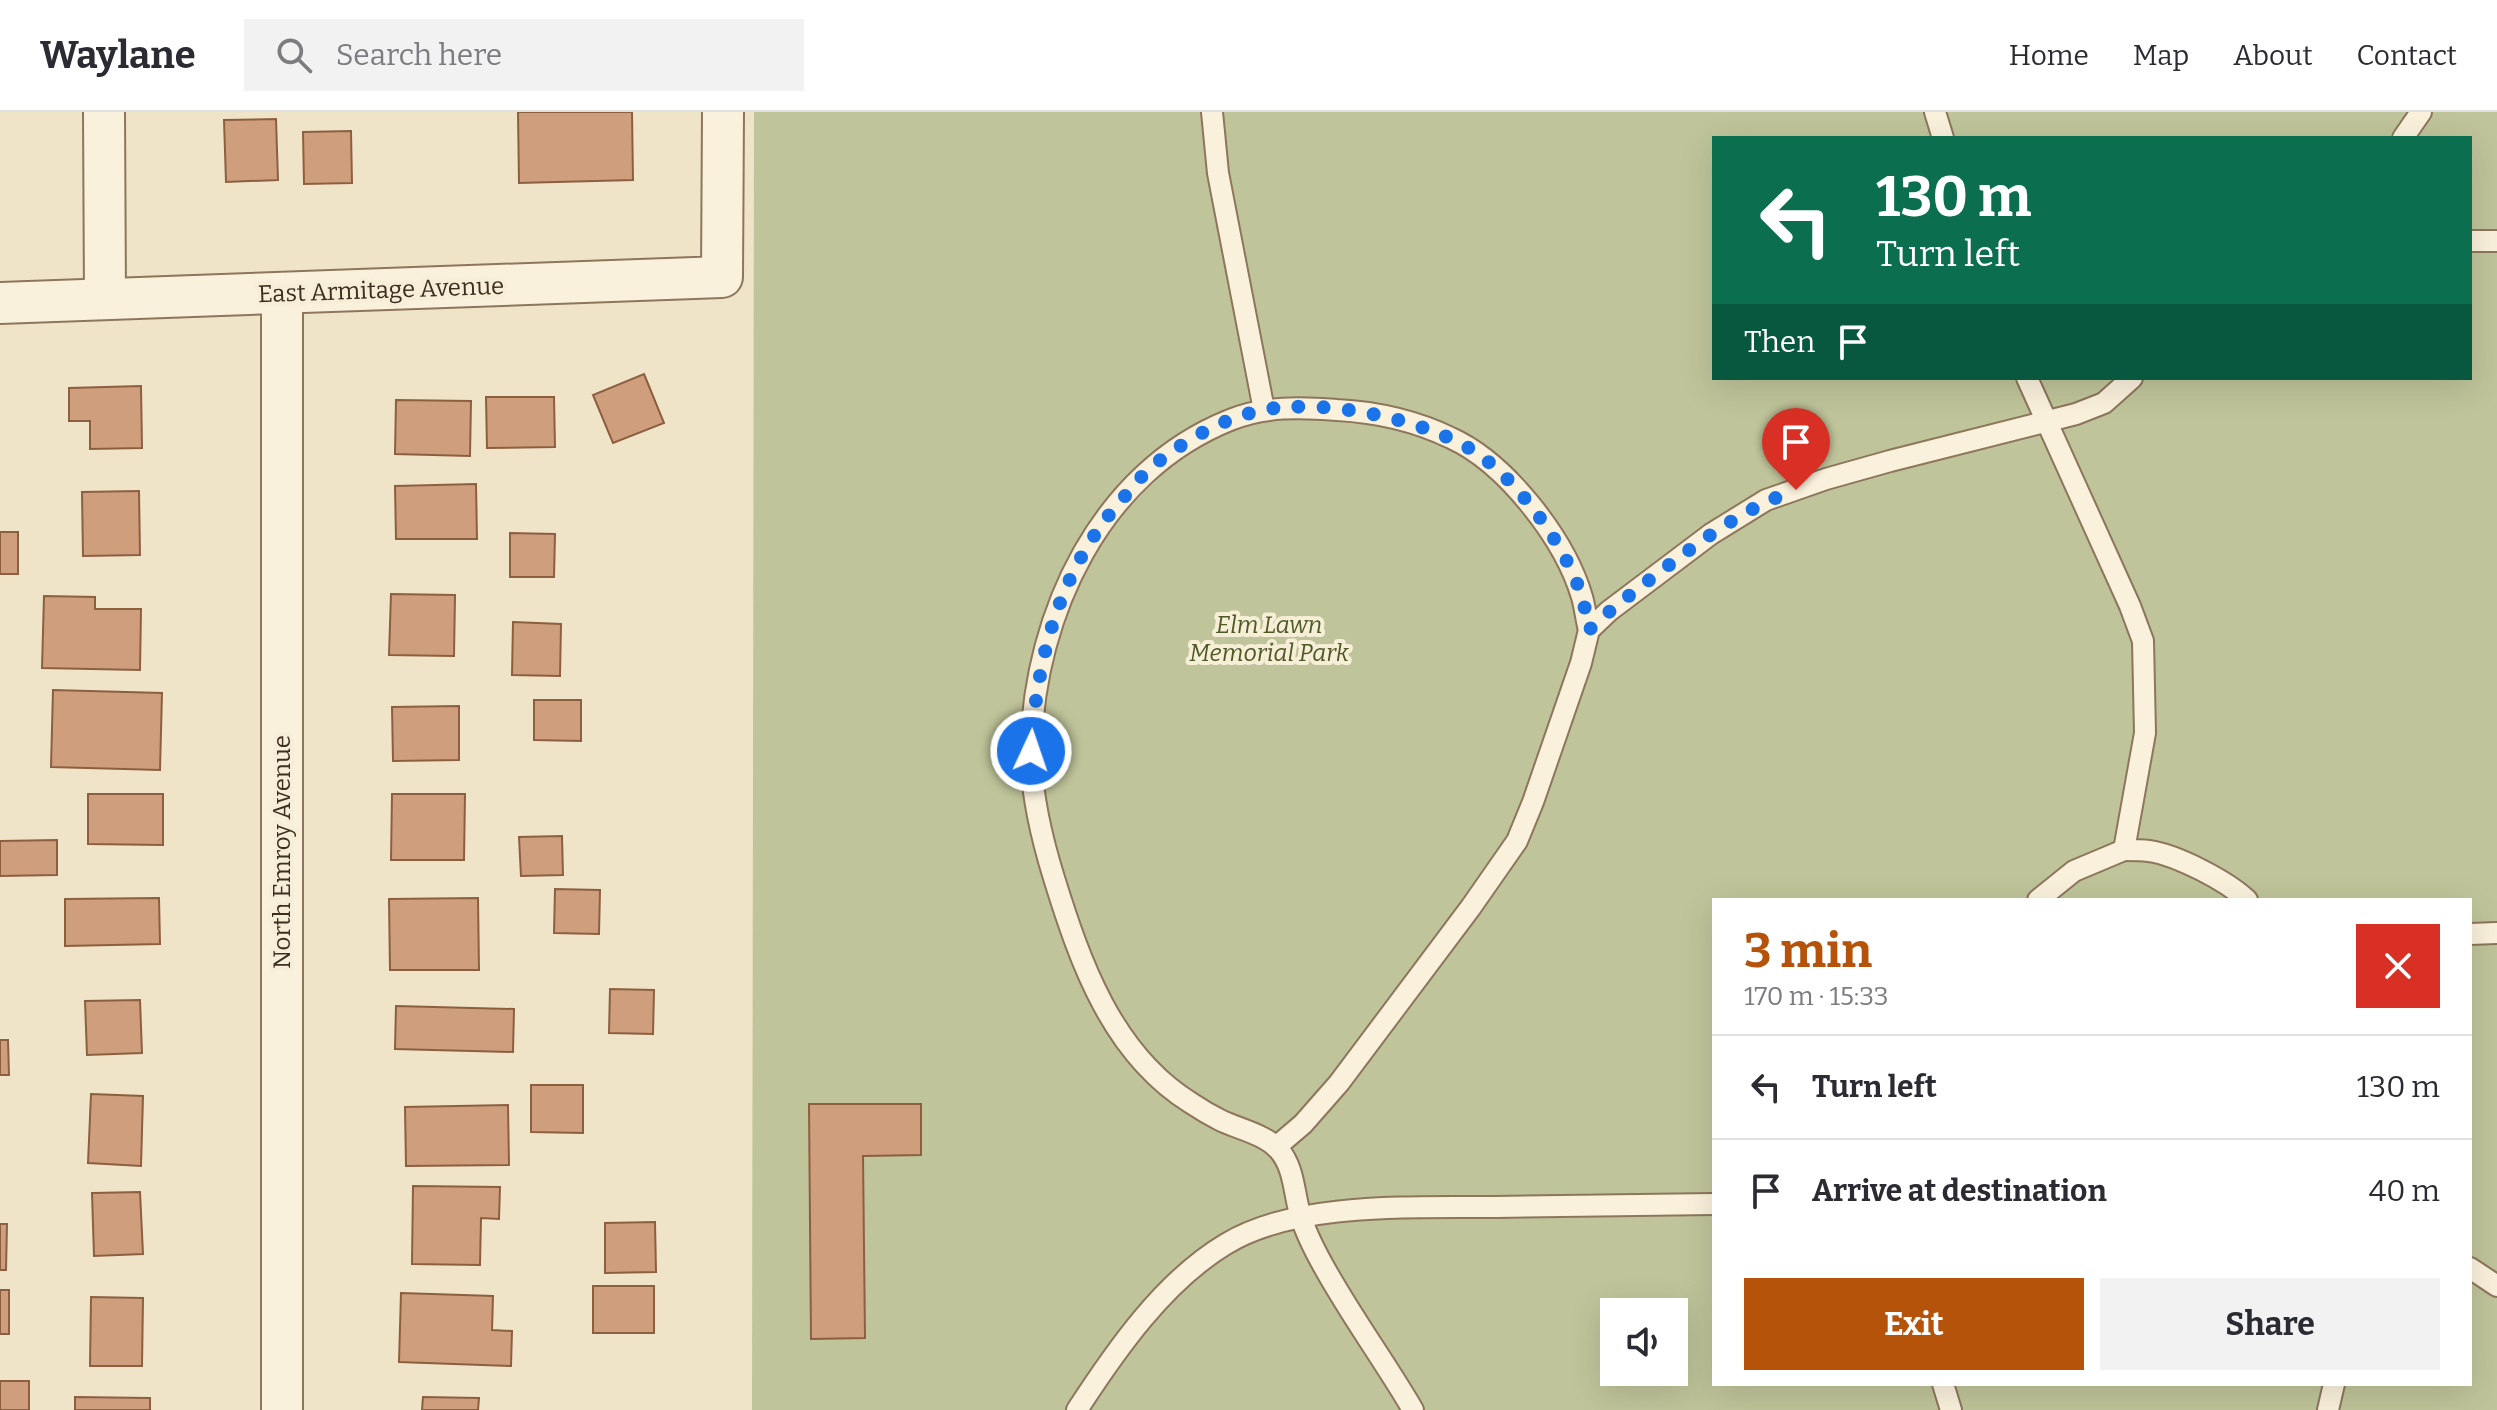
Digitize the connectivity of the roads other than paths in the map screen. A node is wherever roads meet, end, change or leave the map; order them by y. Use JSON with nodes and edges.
{"nodes":[{"id":1,"x":104,"y":112,"type":"edge"},
{"id":2,"x":723,"y":112,"type":"edge"},
{"id":3,"x":1212,"y":112,"type":"edge"},
{"id":4,"x":1935,"y":112,"type":"edge"},
{"id":5,"x":2421,"y":112,"type":"edge"},
{"id":6,"x":1942,"y":136,"type":"edge"},
{"id":7,"x":2404,"y":136,"type":"edge"},
{"id":8,"x":2472,"y":241,"type":"edge"},
{"id":9,"x":2497,"y":241,"type":"edge"},
{"id":10,"x":282,"y":293,"type":"junction"},
{"id":11,"x":105,"y":299,"type":"junction"},
{"id":12,"x":0,"y":303,"type":"edge"},
{"id":13,"x":2028,"y":380,"type":"edge"},
{"id":14,"x":2130,"y":380,"type":"edge"},
{"id":15,"x":1264,"y":410,"type":"junction"},
{"id":16,"x":2046,"y":423,"type":"junction"},
{"id":17,"x":1589,"y":630,"type":"junction"},
{"id":18,"x":2124,"y":850,"type":"junction"},
{"id":19,"x":2040,"y":898,"type":"edge"},
{"id":20,"x":2245,"y":898,"type":"edge"},
{"id":21,"x":2497,"y":933,"type":"edge"},
{"id":22,"x":2472,"y":934,"type":"edge"},
{"id":23,"x":1276,"y":1147,"type":"junction"},
{"id":24,"x":1712,"y":1204,"type":"edge"},
{"id":25,"x":1301,"y":1218,"type":"junction"},
{"id":26,"x":2472,"y":1269,"type":"edge"},
{"id":27,"x":2497,"y":1286,"type":"edge"},
{"id":28,"x":1944,"y":1386,"type":"edge"},
{"id":29,"x":2334,"y":1386,"type":"edge"},
{"id":30,"x":282,"y":1410,"type":"edge"},
{"id":31,"x":1077,"y":1410,"type":"edge"},
{"id":32,"x":1413,"y":1410,"type":"edge"},
{"id":33,"x":1951,"y":1410,"type":"edge"},
{"id":34,"x":2328,"y":1410,"type":"edge"}],
"edges":[{"from":1,"to":11,"type":"street"},
{"from":2,"to":10,"type":"street","name":"East Armitage Avenue"},
{"from":3,"to":15,"type":"lane"},
{"from":4,"to":6,"type":"lane"},
{"from":5,"to":7,"type":"lane"},
{"from":8,"to":9,"type":"lane"},
{"from":10,"to":11,"type":"street","name":"East Armitage Avenue"},
{"from":10,"to":30,"type":"street","name":"North Emroy Avenue"},
{"from":11,"to":12,"type":"street","name":"East Armitage Avenue"},
{"from":13,"to":16,"type":"lane"},
{"from":14,"to":16,"type":"lane"},
{"from":15,"to":17,"type":"lane"},
{"from":15,"to":23,"type":"lane"},
{"from":16,"to":17,"type":"lane"},
{"from":16,"to":18,"type":"lane"},
{"from":17,"to":23,"type":"lane"},
{"from":18,"to":19,"type":"lane"},
{"from":18,"to":20,"type":"lane"},
{"from":21,"to":22,"type":"lane"},
{"from":23,"to":25,"type":"lane"},
{"from":24,"to":25,"type":"lane"},
{"from":25,"to":31,"type":"lane"},
{"from":25,"to":32,"type":"lane"},
{"from":26,"to":27,"type":"lane"},
{"from":28,"to":33,"type":"lane"},
{"from":29,"to":34,"type":"lane"}]}
